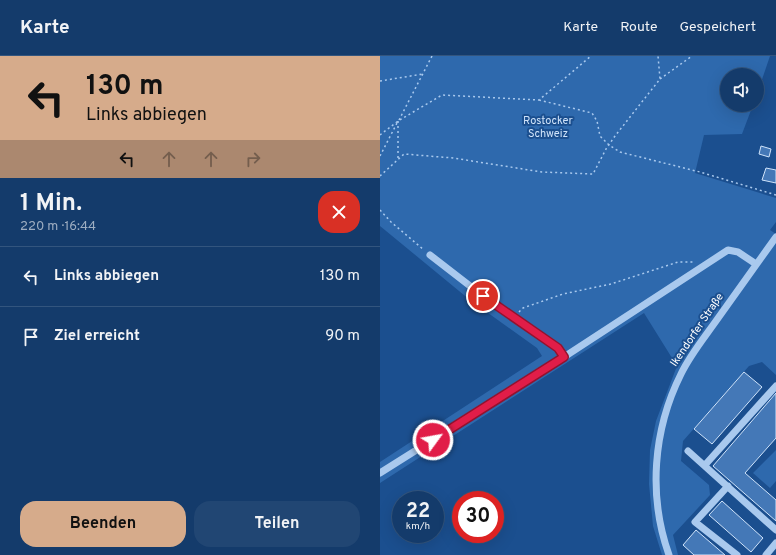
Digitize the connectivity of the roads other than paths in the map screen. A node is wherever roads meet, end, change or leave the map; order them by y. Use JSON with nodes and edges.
{"nodes":[{"id":1,"x":776,"y":237,"type":"edge"},
{"id":2,"x":430,"y":255,"type":"road end"},
{"id":3,"x":756,"y":264,"type":"junction"},
{"id":4,"x":564,"y":357,"type":"junction"},
{"id":5,"x":776,"y":386,"type":"edge"},
{"id":6,"x":688,"y":450,"type":"dead end"},
{"id":7,"x":705,"y":465,"type":"junction"},
{"id":8,"x":380,"y":473,"type":"edge"},
{"id":9,"x":728,"y":486,"type":"junction"},
{"id":10,"x":776,"y":530,"type":"edge"},
{"id":11,"x":776,"y":543,"type":"edge"},
{"id":12,"x":669,"y":555,"type":"edge"},
{"id":13,"x":737,"y":555,"type":"edge"},
{"id":14,"x":766,"y":555,"type":"edge"}],
"edges":[{"from":1,"to":3,"type":"street","name":"Ikendorfer Straße"},
{"from":2,"to":4,"type":"street"},
{"from":3,"to":4,"type":"street"},
{"from":3,"to":12,"type":"street","name":"Ikendorfer Straße"},
{"from":4,"to":8,"type":"street"},
{"from":5,"to":7,"type":"street"},
{"from":6,"to":7,"type":"street"},
{"from":7,"to":9,"type":"street"},
{"from":9,"to":10,"type":"street"},
{"from":9,"to":13,"type":"street"},
{"from":11,"to":14,"type":"street"}]}
